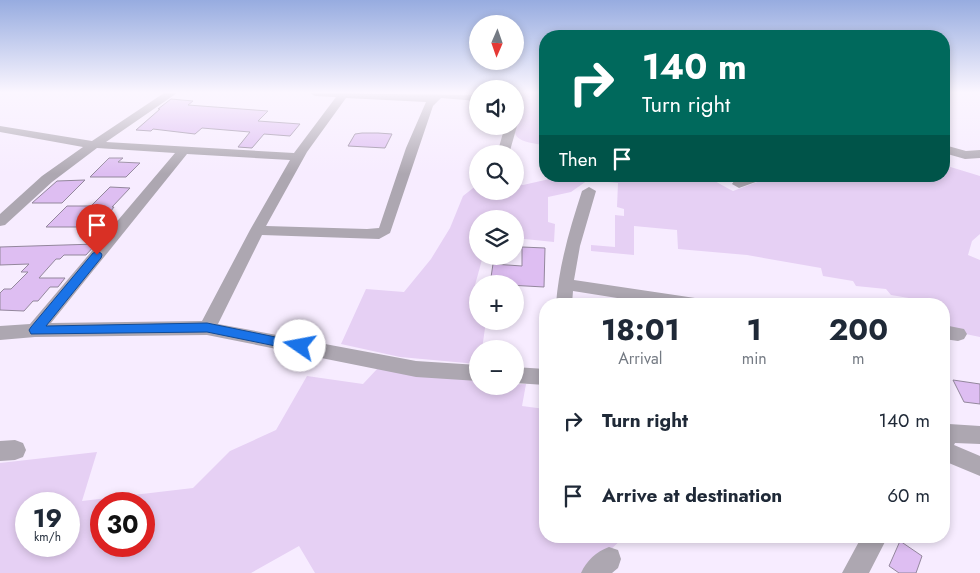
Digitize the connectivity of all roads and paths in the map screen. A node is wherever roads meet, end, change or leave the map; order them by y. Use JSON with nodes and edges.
{"nodes":[{"id":1,"x":132,"y":120,"type":"edge"},
{"id":2,"x":325,"y":120,"type":"edge"},
{"id":3,"x":423,"y":120,"type":"edge"},
{"id":4,"x":0,"y":130,"type":"edge"},
{"id":5,"x":95,"y":144,"type":"junction"},
{"id":6,"x":184,"y":150,"type":"junction"},
{"id":7,"x":950,"y":151,"type":"edge"},
{"id":8,"x":980,"y":154,"type":"edge"},
{"id":9,"x":298,"y":157,"type":"junction"},
{"id":10,"x":744,"y":182,"type":"edge"},
{"id":11,"x":739,"y":184,"type":"dead end"},
{"id":12,"x":589,"y":191,"type":"dead end"},
{"id":13,"x":0,"y":222,"type":"edge"},
{"id":14,"x":257,"y":230,"type":"junction"},
{"id":15,"x":564,"y":284,"type":"junction"},
{"id":16,"x":564,"y":298,"type":"edge"},
{"id":17,"x":656,"y":298,"type":"edge"},
{"id":18,"x":207,"y":328,"type":"junction"},
{"id":19,"x":35,"y":330,"type":"junction"},
{"id":20,"x":0,"y":333,"type":"edge"},
{"id":21,"x":469,"y":372,"type":"edge"},
{"id":22,"x":524,"y":375,"type":"edge"},
{"id":23,"x":539,"y":376,"type":"edge"},
{"id":24,"x":950,"y":433,"type":"edge"},
{"id":25,"x":980,"y":435,"type":"edge"},
{"id":26,"x":950,"y":454,"type":"edge"},
{"id":27,"x":980,"y":466,"type":"edge"},
{"id":28,"x":872,"y":543,"type":"edge"},
{"id":29,"x":855,"y":573,"type":"edge"}],
"edges":[{"from":1,"to":5,"type":"street"},
{"from":2,"to":9,"type":"street"},
{"from":3,"to":14,"type":"street"},
{"from":4,"to":5,"type":"street"},
{"from":5,"to":6,"type":"street"},
{"from":5,"to":13,"type":"street"},
{"from":6,"to":9,"type":"street"},
{"from":6,"to":19,"type":"street"},
{"from":7,"to":8,"type":"street"},
{"from":9,"to":14,"type":"street"},
{"from":10,"to":11,"type":"street"},
{"from":12,"to":15,"type":"street"},
{"from":14,"to":18,"type":"street"},
{"from":15,"to":16,"type":"street"},
{"from":15,"to":17,"type":"street"},
{"from":18,"to":19,"type":"street"},
{"from":18,"to":21,"type":"street"},
{"from":19,"to":20,"type":"street"},
{"from":22,"to":23,"type":"street"},
{"from":24,"to":25,"type":"street"},
{"from":26,"to":27,"type":"street"},
{"from":28,"to":29,"type":"street"}]}
